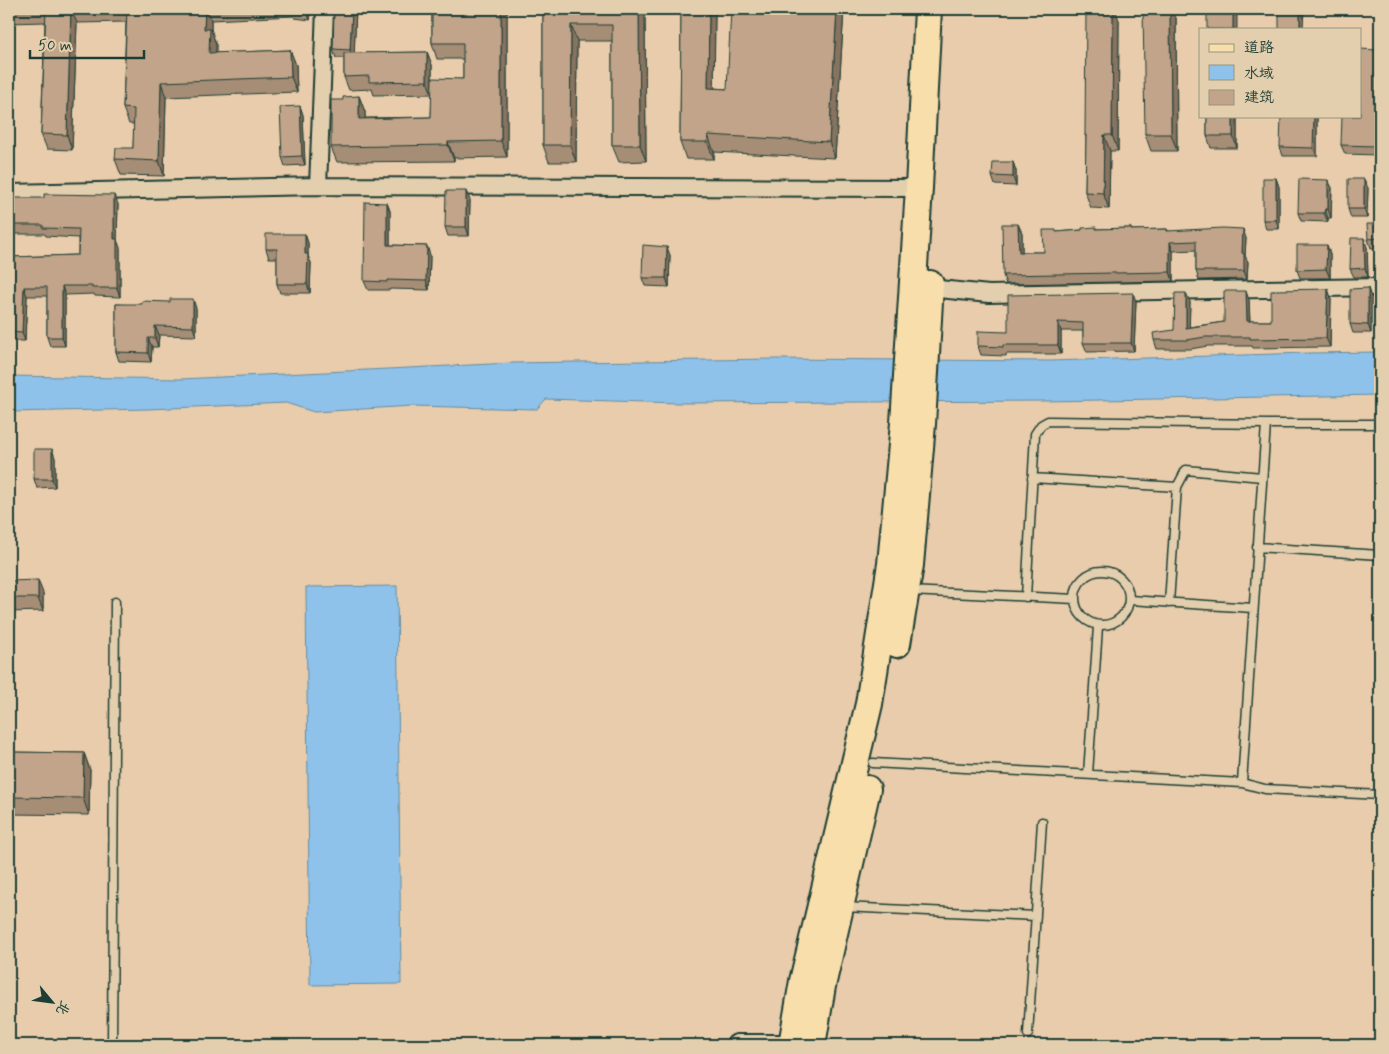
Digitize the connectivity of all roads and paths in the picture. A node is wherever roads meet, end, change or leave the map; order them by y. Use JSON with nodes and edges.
{"nodes":[{"id":1,"x":325,"y":9,"type":"edge"},
{"id":2,"x":928,"y":9,"type":"edge"},
{"id":3,"x":943,"y":9,"type":"edge"},
{"id":4,"x":318,"y":186,"type":"junction"},
{"id":5,"x":919,"y":188,"type":"junction"},
{"id":6,"x":9,"y":193,"type":"edge"},
{"id":7,"x":1380,"y":287,"type":"edge"},
{"id":8,"x":929,"y":288,"type":"junction"},
{"id":9,"x":917,"y":348,"type":"junction"},
{"id":10,"x":1266,"y":424,"type":"junction"},
{"id":11,"x":1380,"y":424,"type":"edge"},
{"id":12,"x":1262,"y":477,"type":"junction"},
{"id":13,"x":1032,"y":478,"type":"junction"},
{"id":14,"x":1177,"y":487,"type":"junction"},
{"id":15,"x":1257,"y":547,"type":"junction"},
{"id":16,"x":1380,"y":555,"type":"edge"},
{"id":17,"x":897,"y":588,"type":"junction"},
{"id":18,"x":1026,"y":597,"type":"junction"},
{"id":19,"x":1075,"y":599,"type":"junction"},
{"id":20,"x":1130,"y":600,"type":"junction"},
{"id":21,"x":115,"y":602,"type":"dead end"},
{"id":22,"x":1169,"y":603,"type":"junction"},
{"id":23,"x":1253,"y":608,"type":"junction"},
{"id":24,"x":1098,"y":626,"type":"junction"},
{"id":25,"x":873,"y":763,"type":"junction"},
{"id":26,"x":1088,"y":774,"type":"junction"},
{"id":27,"x":1242,"y":784,"type":"junction"},
{"id":28,"x":1380,"y":795,"type":"edge"},
{"id":29,"x":1042,"y":822,"type":"dead end"},
{"id":30,"x":840,"y":907,"type":"junction"},
{"id":31,"x":1036,"y":916,"type":"junction"},
{"id":32,"x":1028,"y":1034,"type":"dead end"},
{"id":33,"x":112,"y":1045,"type":"edge"},
{"id":34,"x":738,"y":1045,"type":"edge"},
{"id":35,"x":799,"y":1045,"type":"edge"}],
"edges":[{"from":1,"to":4,"type":"street"},
{"from":2,"to":5,"type":"main road"},
{"from":3,"to":8,"type":"main road"},
{"from":4,"to":5,"type":"street"},
{"from":4,"to":6,"type":"street"},
{"from":5,"to":9,"type":"main road"},
{"from":7,"to":8,"type":"street"},
{"from":8,"to":9,"type":"main road"},
{"from":9,"to":17,"type":"main road"},
{"from":10,"to":11,"type":"lane"},
{"from":10,"to":12,"type":"lane"},
{"from":10,"to":13,"type":"lane"},
{"from":12,"to":14,"type":"lane"},
{"from":12,"to":15,"type":"lane"},
{"from":13,"to":14,"type":"lane"},
{"from":13,"to":18,"type":"lane"},
{"from":14,"to":22,"type":"lane"},
{"from":15,"to":16,"type":"lane"},
{"from":15,"to":23,"type":"lane"},
{"from":17,"to":18,"type":"lane"},
{"from":17,"to":25,"type":"main road"},
{"from":17,"to":35,"type":"main road"},
{"from":18,"to":19,"type":"lane"},
{"from":19,"to":20,"type":"lane"},
{"from":19,"to":24,"type":"lane"},
{"from":20,"to":22,"type":"lane"},
{"from":20,"to":24,"type":"lane"},
{"from":21,"to":33,"type":"lane"},
{"from":22,"to":23,"type":"lane"},
{"from":23,"to":27,"type":"lane"},
{"from":24,"to":26,"type":"lane"},
{"from":25,"to":26,"type":"lane"},
{"from":25,"to":30,"type":"main road"},
{"from":26,"to":27,"type":"lane"},
{"from":27,"to":28,"type":"lane"},
{"from":29,"to":31,"type":"lane"},
{"from":30,"to":31,"type":"lane"},
{"from":30,"to":35,"type":"main road"},
{"from":31,"to":32,"type":"lane"},
{"from":34,"to":35,"type":"street"}]}
